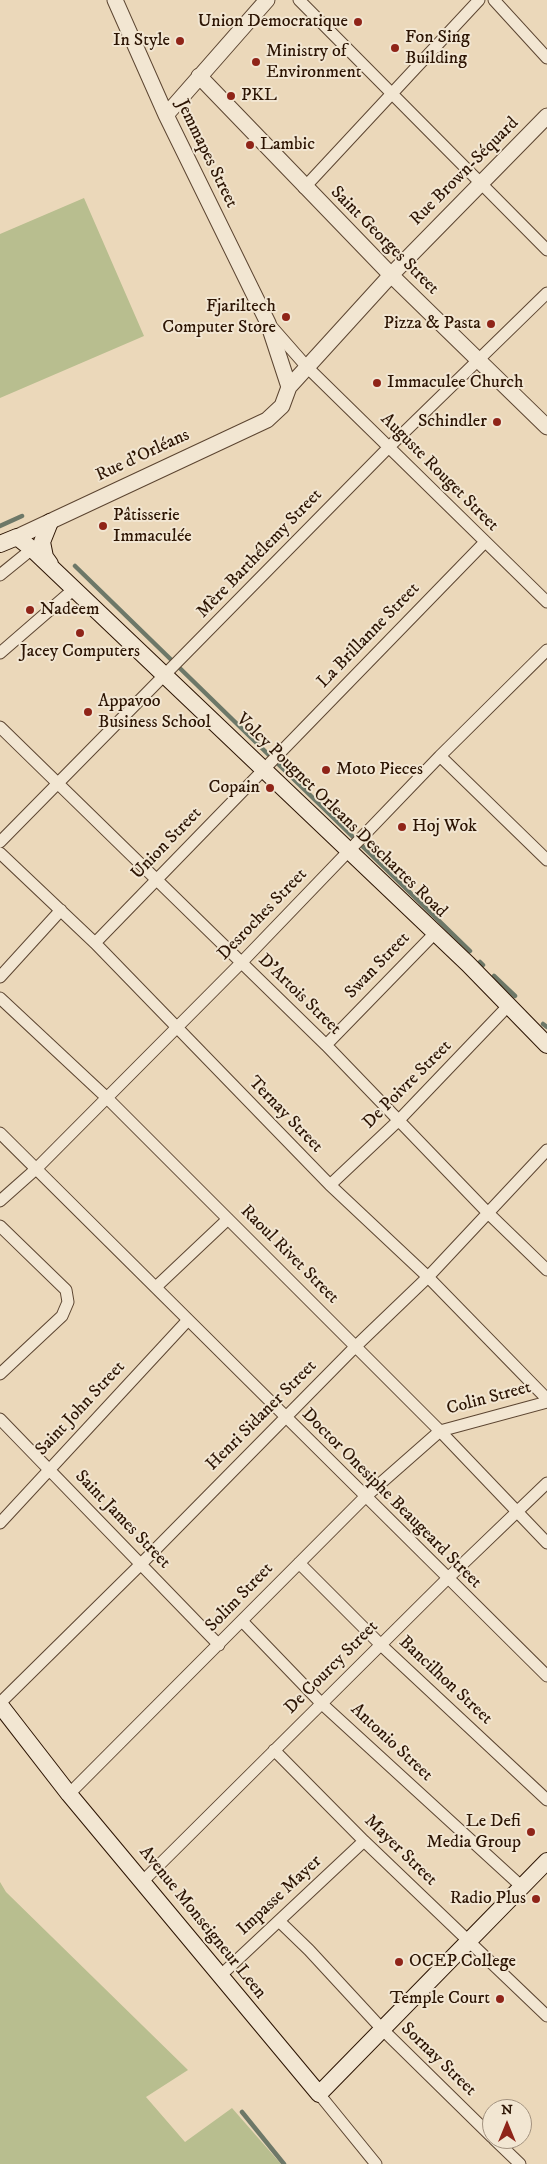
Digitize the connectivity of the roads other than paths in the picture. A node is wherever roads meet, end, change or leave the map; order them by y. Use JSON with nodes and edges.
{"nodes":[{"id":1,"x":115,"y":0,"type":"edge"},
{"id":2,"x":267,"y":0,"type":"edge"},
{"id":3,"x":299,"y":0,"type":"edge"},
{"id":4,"x":480,"y":0,"type":"edge"},
{"id":5,"x":494,"y":0,"type":"edge"},
{"id":6,"x":547,"y":58,"type":"edge"},
{"id":7,"x":199,"y":76,"type":"junction"},
{"id":8,"x":392,"y":94,"type":"junction"},
{"id":9,"x":166,"y":115,"type":"junction"},
{"id":10,"x":547,"y":116,"type":"edge"},
{"id":11,"x":481,"y":183,"type":"junction"},
{"id":12,"x":304,"y":188,"type":"junction"},
{"id":13,"x":547,"y":250,"type":"edge"},
{"id":14,"x":391,"y":275,"type":"junction"},
{"id":15,"x":547,"y":293,"type":"edge"},
{"id":16,"x":268,"y":323,"type":"junction"},
{"id":17,"x":479,"y":361,"type":"junction"},
{"id":18,"x":307,"y":367,"type":"junction"},
{"id":19,"x":288,"y":388,"type":"junction"},
{"id":20,"x":547,"y":427,"type":"edge"},
{"id":21,"x":389,"y":447,"type":"junction"},
{"id":22,"x":50,"y":522,"type":"junction"},
{"id":23,"x":17,"y":537,"type":"junction"},
{"id":24,"x":485,"y":542,"type":"junction"},
{"id":25,"x":0,"y":544,"type":"edge"},
{"id":26,"x":32,"y":549,"type":"junction"},
{"id":27,"x":53,"y":569,"type":"junction"},
{"id":28,"x":0,"y":575,"type":"edge"},
{"id":29,"x":74,"y":589,"type":"junction"},
{"id":30,"x":547,"y":602,"type":"edge"},
{"id":31,"x":547,"y":650,"type":"edge"},
{"id":32,"x":0,"y":653,"type":"edge"},
{"id":33,"x":165,"y":674,"type":"junction"},
{"id":34,"x":0,"y":727,"type":"edge"},
{"id":35,"x":440,"y":756,"type":"junction"},
{"id":36,"x":263,"y":770,"type":"junction"},
{"id":37,"x":56,"y":784,"type":"junction"},
{"id":38,"x":0,"y":842,"type":"edge"},
{"id":39,"x":348,"y":851,"type":"junction"},
{"id":40,"x":0,"y":853,"type":"edge"},
{"id":41,"x":547,"y":860,"type":"edge"},
{"id":42,"x":156,"y":881,"type":"junction"},
{"id":43,"x":61,"y":910,"type":"junction"},
{"id":44,"x":435,"y":933,"type":"junction"},
{"id":45,"x":95,"y":943,"type":"junction"},
{"id":46,"x":241,"y":963,"type":"junction"},
{"id":47,"x":0,"y":977,"type":"edge"},
{"id":48,"x":0,"y":998,"type":"edge"},
{"id":49,"x":508,"y":1006,"type":"junction"},
{"id":50,"x":175,"y":1027,"type":"junction"},
{"id":51,"x":326,"y":1045,"type":"junction"},
{"id":52,"x":547,"y":1045,"type":"edge"},
{"id":53,"x":106,"y":1097,"type":"junction"},
{"id":54,"x":399,"y":1120,"type":"junction"},
{"id":55,"x":0,"y":1134,"type":"edge"},
{"id":56,"x":547,"y":1150,"type":"edge"},
{"id":57,"x":36,"y":1169,"type":"junction"},
{"id":58,"x":330,"y":1186,"type":"junction"},
{"id":59,"x":0,"y":1201,"type":"edge"},
{"id":60,"x":487,"y":1212,"type":"junction"},
{"id":61,"x":228,"y":1219,"type":"junction"},
{"id":62,"x":0,"y":1226,"type":"edge"},
{"id":63,"x":547,"y":1270,"type":"edge"},
{"id":64,"x":428,"y":1277,"type":"junction"},
{"id":65,"x":156,"y":1286,"type":"junction"},
{"id":66,"x":188,"y":1320,"type":"junction"},
{"id":67,"x":355,"y":1347,"type":"junction"},
{"id":68,"x":0,"y":1374,"type":"edge"},
{"id":69,"x":547,"y":1400,"type":"edge"},
{"id":70,"x":284,"y":1418,"type":"junction"},
{"id":71,"x":0,"y":1419,"type":"edge"},
{"id":72,"x":440,"y":1431,"type":"junction"},
{"id":73,"x":49,"y":1469,"type":"junction"},
{"id":74,"x":547,"y":1483,"type":"edge"},
{"id":75,"x":365,"y":1497,"type":"junction"},
{"id":76,"x":517,"y":1513,"type":"junction"},
{"id":77,"x":0,"y":1523,"type":"edge"},
{"id":78,"x":547,"y":1543,"type":"edge"},
{"id":79,"x":300,"y":1563,"type":"junction"},
{"id":80,"x":140,"y":1566,"type":"junction"},
{"id":81,"x":447,"y":1579,"type":"junction"},
{"id":82,"x":242,"y":1620,"type":"junction"},
{"id":83,"x":219,"y":1645,"type":"junction"},
{"id":84,"x":380,"y":1645,"type":"junction"},
{"id":85,"x":547,"y":1676,"type":"edge"},
{"id":86,"x":321,"y":1703,"type":"junction"},
{"id":87,"x":0,"y":1704,"type":"edge"},
{"id":88,"x":274,"y":1750,"type":"junction"},
{"id":89,"x":69,"y":1794,"type":"junction"},
{"id":90,"x":547,"y":1800,"type":"edge"},
{"id":91,"x":364,"y":1841,"type":"junction"},
{"id":92,"x":547,"y":1861,"type":"edge"},
{"id":93,"x":143,"y":1882,"type":"junction"},
{"id":94,"x":521,"y":1886,"type":"junction"},
{"id":95,"x":279,"y":1921,"type":"junction"},
{"id":96,"x":469,"y":1940,"type":"junction"},
{"id":97,"x":220,"y":1976,"type":"junction"},
{"id":98,"x":547,"y":2016,"type":"edge"},
{"id":99,"x":382,"y":2029,"type":"junction"},
{"id":100,"x":319,"y":2094,"type":"junction"},
{"id":101,"x":482,"y":2127,"type":"edge"},
{"id":102,"x":504,"y":2149,"type":"edge"},
{"id":103,"x":376,"y":2164,"type":"edge"},
{"id":104,"x":520,"y":2164,"type":"edge"}],
"edges":[{"from":1,"to":9,"type":"street","name":"Jemmapes Street"},
{"from":2,"to":7,"type":"street"},
{"from":3,"to":8,"type":"street"},
{"from":4,"to":8,"type":"street"},
{"from":5,"to":6,"type":"street"},
{"from":7,"to":9,"type":"street"},
{"from":7,"to":12,"type":"street","name":"Saint Georges Street"},
{"from":8,"to":11,"type":"street"},
{"from":8,"to":12,"type":"street"},
{"from":9,"to":16,"type":"street","name":"Jemmapes Street"},
{"from":10,"to":11,"type":"street","name":"Rue Brown-Séquard"},
{"from":11,"to":13,"type":"street"},
{"from":11,"to":14,"type":"street","name":"Rue Brown-Séquard"},
{"from":12,"to":14,"type":"street","name":"Saint Georges Street"},
{"from":14,"to":17,"type":"street","name":"Saint Georges Street"},
{"from":14,"to":18,"type":"street","name":"Rue Brown-Séquard"},
{"from":15,"to":17,"type":"street","name":"Mère Barthélemy Street"},
{"from":16,"to":18,"type":"street","name":"Jemmapes Street"},
{"from":16,"to":19,"type":"street","name":"Jemmapes Street"},
{"from":17,"to":20,"type":"street","name":"Saint Georges Street"},
{"from":17,"to":21,"type":"street","name":"Mère Barthélemy Street"},
{"from":18,"to":19,"type":"street","name":"Rue Brown-Séquard"},
{"from":18,"to":21,"type":"street","name":"Auguste Rouget Street"},
{"from":19,"to":22,"type":"street","name":"Rue d'Orléans"},
{"from":21,"to":24,"type":"street","name":"Auguste Rouget Street"},
{"from":21,"to":33,"type":"street","name":"Mère Barthélemy Street"},
{"from":22,"to":23,"type":"street","name":"Rue d'Orléans"},
{"from":22,"to":27,"type":"main road"},
{"from":23,"to":25,"type":"main road","name":"Rue d'Orléans"},
{"from":23,"to":26,"type":"main road","name":"Volcy Pougnet Orleans Deschartes Road"},
{"from":24,"to":30,"type":"street","name":"Auguste Rouget Street"},
{"from":24,"to":36,"type":"street","name":"La Brillanne Street"},
{"from":26,"to":27,"type":"main road","name":"Volcy Pougnet Orleans Deschartes Road"},
{"from":26,"to":28,"type":"street"},
{"from":27,"to":29,"type":"main road","name":"Volcy Pougnet Orleans Deschartes Road"},
{"from":29,"to":32,"type":"street"},
{"from":29,"to":33,"type":"main road","name":"Volcy Pougnet Orleans Deschartes Road"},
{"from":31,"to":35,"type":"street","name":"Desroches Street"},
{"from":33,"to":36,"type":"main road","name":"Volcy Pougnet Orleans Deschartes Road"},
{"from":33,"to":37,"type":"street","name":"Mère Barthélemy Street"},
{"from":34,"to":37,"type":"street","name":"D'Artois Street"},
{"from":35,"to":39,"type":"street","name":"Desroches Street"},
{"from":35,"to":41,"type":"street"},
{"from":36,"to":39,"type":"main road","name":"Volcy Pougnet Orleans Deschartes Road"},
{"from":36,"to":42,"type":"street","name":"Union Street"},
{"from":37,"to":38,"type":"street","name":"Mère Barthélemy Street"},
{"from":37,"to":42,"type":"street","name":"D'Artois Street"},
{"from":39,"to":44,"type":"main road","name":"Volcy Pougnet Orleans Deschartes Road"},
{"from":39,"to":46,"type":"street","name":"Desroches Street"},
{"from":40,"to":43,"type":"street","name":"Ternay Street"},
{"from":42,"to":45,"type":"street","name":"Union Street"},
{"from":42,"to":46,"type":"street","name":"D'Artois Street"},
{"from":43,"to":45,"type":"street","name":"Ternay Street"},
{"from":43,"to":47,"type":"street"},
{"from":44,"to":49,"type":"main road","name":"Volcy Pougnet Orleans Deschartes Road"},
{"from":44,"to":51,"type":"street","name":"Swan Street"},
{"from":45,"to":50,"type":"street","name":"Ternay Street"},
{"from":46,"to":50,"type":"street","name":"Desroches Street"},
{"from":46,"to":51,"type":"street","name":"D'Artois Street"},
{"from":48,"to":53,"type":"street","name":"Raoul Rivet Street"},
{"from":49,"to":52,"type":"main road","name":"Volcy Pougnet Orleans Deschartes Road"},
{"from":49,"to":54,"type":"street","name":"De Poivre Street"},
{"from":50,"to":53,"type":"street","name":"Desroches Street"},
{"from":50,"to":58,"type":"street","name":"Ternay Street"},
{"from":51,"to":54,"type":"street","name":"D'Artois Street"},
{"from":53,"to":57,"type":"street","name":"Desroches Street"},
{"from":53,"to":61,"type":"street","name":"Raoul Rivet Street"},
{"from":54,"to":58,"type":"street","name":"De Poivre Street"},
{"from":54,"to":60,"type":"street","name":"D'Artois Street"},
{"from":55,"to":57,"type":"street","name":"Doctor Onesiphe Beaugeard Street"},
{"from":56,"to":60,"type":"street","name":"Henri Sidaner Street"},
{"from":57,"to":59,"type":"street","name":"Desroches Street"},
{"from":57,"to":65,"type":"street","name":"Doctor Onesiphe Beaugeard Street"},
{"from":58,"to":64,"type":"street","name":"Ternay Street"},
{"from":60,"to":63,"type":"street","name":"D'Artois Street"},
{"from":60,"to":64,"type":"street","name":"Henri Sidaner Street"},
{"from":61,"to":65,"type":"street"},
{"from":61,"to":67,"type":"street","name":"Raoul Rivet Street"},
{"from":62,"to":68,"type":"street"},
{"from":64,"to":67,"type":"street","name":"Henri Sidaner Street"},
{"from":64,"to":69,"type":"street","name":"Ternay Street"},
{"from":65,"to":66,"type":"street","name":"Doctor Onesiphe Beaugeard Street"},
{"from":66,"to":70,"type":"street","name":"Doctor Onesiphe Beaugeard Street"},
{"from":66,"to":73,"type":"street","name":"Saint John Street"},
{"from":67,"to":70,"type":"street","name":"Henri Sidaner Street"},
{"from":67,"to":72,"type":"street","name":"Raoul Rivet Street"},
{"from":69,"to":72,"type":"street","name":"Colin Street"},
{"from":70,"to":75,"type":"street","name":"Doctor Onesiphe Beaugeard Street"},
{"from":70,"to":80,"type":"street","name":"Henri Sidaner Street"},
{"from":71,"to":73,"type":"street","name":"Saint James Street"},
{"from":72,"to":75,"type":"street","name":"Solim Street"},
{"from":72,"to":76,"type":"street","name":"Raoul Rivet Street"},
{"from":73,"to":77,"type":"street","name":"Saint John Street"},
{"from":73,"to":80,"type":"street","name":"Saint James Street"},
{"from":74,"to":76,"type":"street","name":"De Courcy Street"},
{"from":75,"to":79,"type":"street","name":"Solim Street"},
{"from":75,"to":81,"type":"street","name":"Doctor Onesiphe Beaugeard Street"},
{"from":76,"to":78,"type":"street","name":"Raoul Rivet Street"},
{"from":76,"to":81,"type":"street","name":"De Courcy Street"},
{"from":79,"to":82,"type":"street","name":"Solim Street"},
{"from":79,"to":84,"type":"street","name":"Bancilhon Street"},
{"from":80,"to":83,"type":"street","name":"Saint James Street"},
{"from":80,"to":87,"type":"street","name":"Henri Sidaner Street"},
{"from":81,"to":84,"type":"street","name":"De Courcy Street"},
{"from":81,"to":85,"type":"street","name":"Doctor Onesiphe Beaugeard Street"},
{"from":82,"to":83,"type":"street","name":"Solim Street"},
{"from":82,"to":86,"type":"street","name":"Antonio Street"},
{"from":83,"to":89,"type":"street","name":"Solim Street"},
{"from":84,"to":86,"type":"street","name":"De Courcy Street"},
{"from":84,"to":90,"type":"street","name":"Bancilhon Street"},
{"from":86,"to":88,"type":"street","name":"De Courcy Street"},
{"from":86,"to":94,"type":"street","name":"Antonio Street"},
{"from":87,"to":89,"type":"main road","name":"Avenue Monseigneur Leen"},
{"from":88,"to":91,"type":"street","name":"Mayer Street"},
{"from":88,"to":93,"type":"street","name":"De Courcy Street"},
{"from":89,"to":93,"type":"main road","name":"Avenue Monseigneur Leen"},
{"from":91,"to":95,"type":"street","name":"Impasse Mayer"},
{"from":91,"to":96,"type":"street","name":"Mayer Street"},
{"from":92,"to":94,"type":"main road"},
{"from":93,"to":97,"type":"main road","name":"Avenue Monseigneur Leen"},
{"from":94,"to":96,"type":"main road"},
{"from":95,"to":97,"type":"street","name":"Impasse Mayer"},
{"from":95,"to":99,"type":"street","name":"Sornay Street"},
{"from":96,"to":98,"type":"street","name":"Mayer Street"},
{"from":96,"to":99,"type":"main road"},
{"from":97,"to":100,"type":"main road","name":"Avenue Monseigneur Leen"},
{"from":99,"to":100,"type":"main road"},
{"from":99,"to":101,"type":"street","name":"Sornay Street"},
{"from":100,"to":103,"type":"street","name":"Avenue Monseigneur Leen"},
{"from":102,"to":104,"type":"street","name":"Sornay Street"}]}
